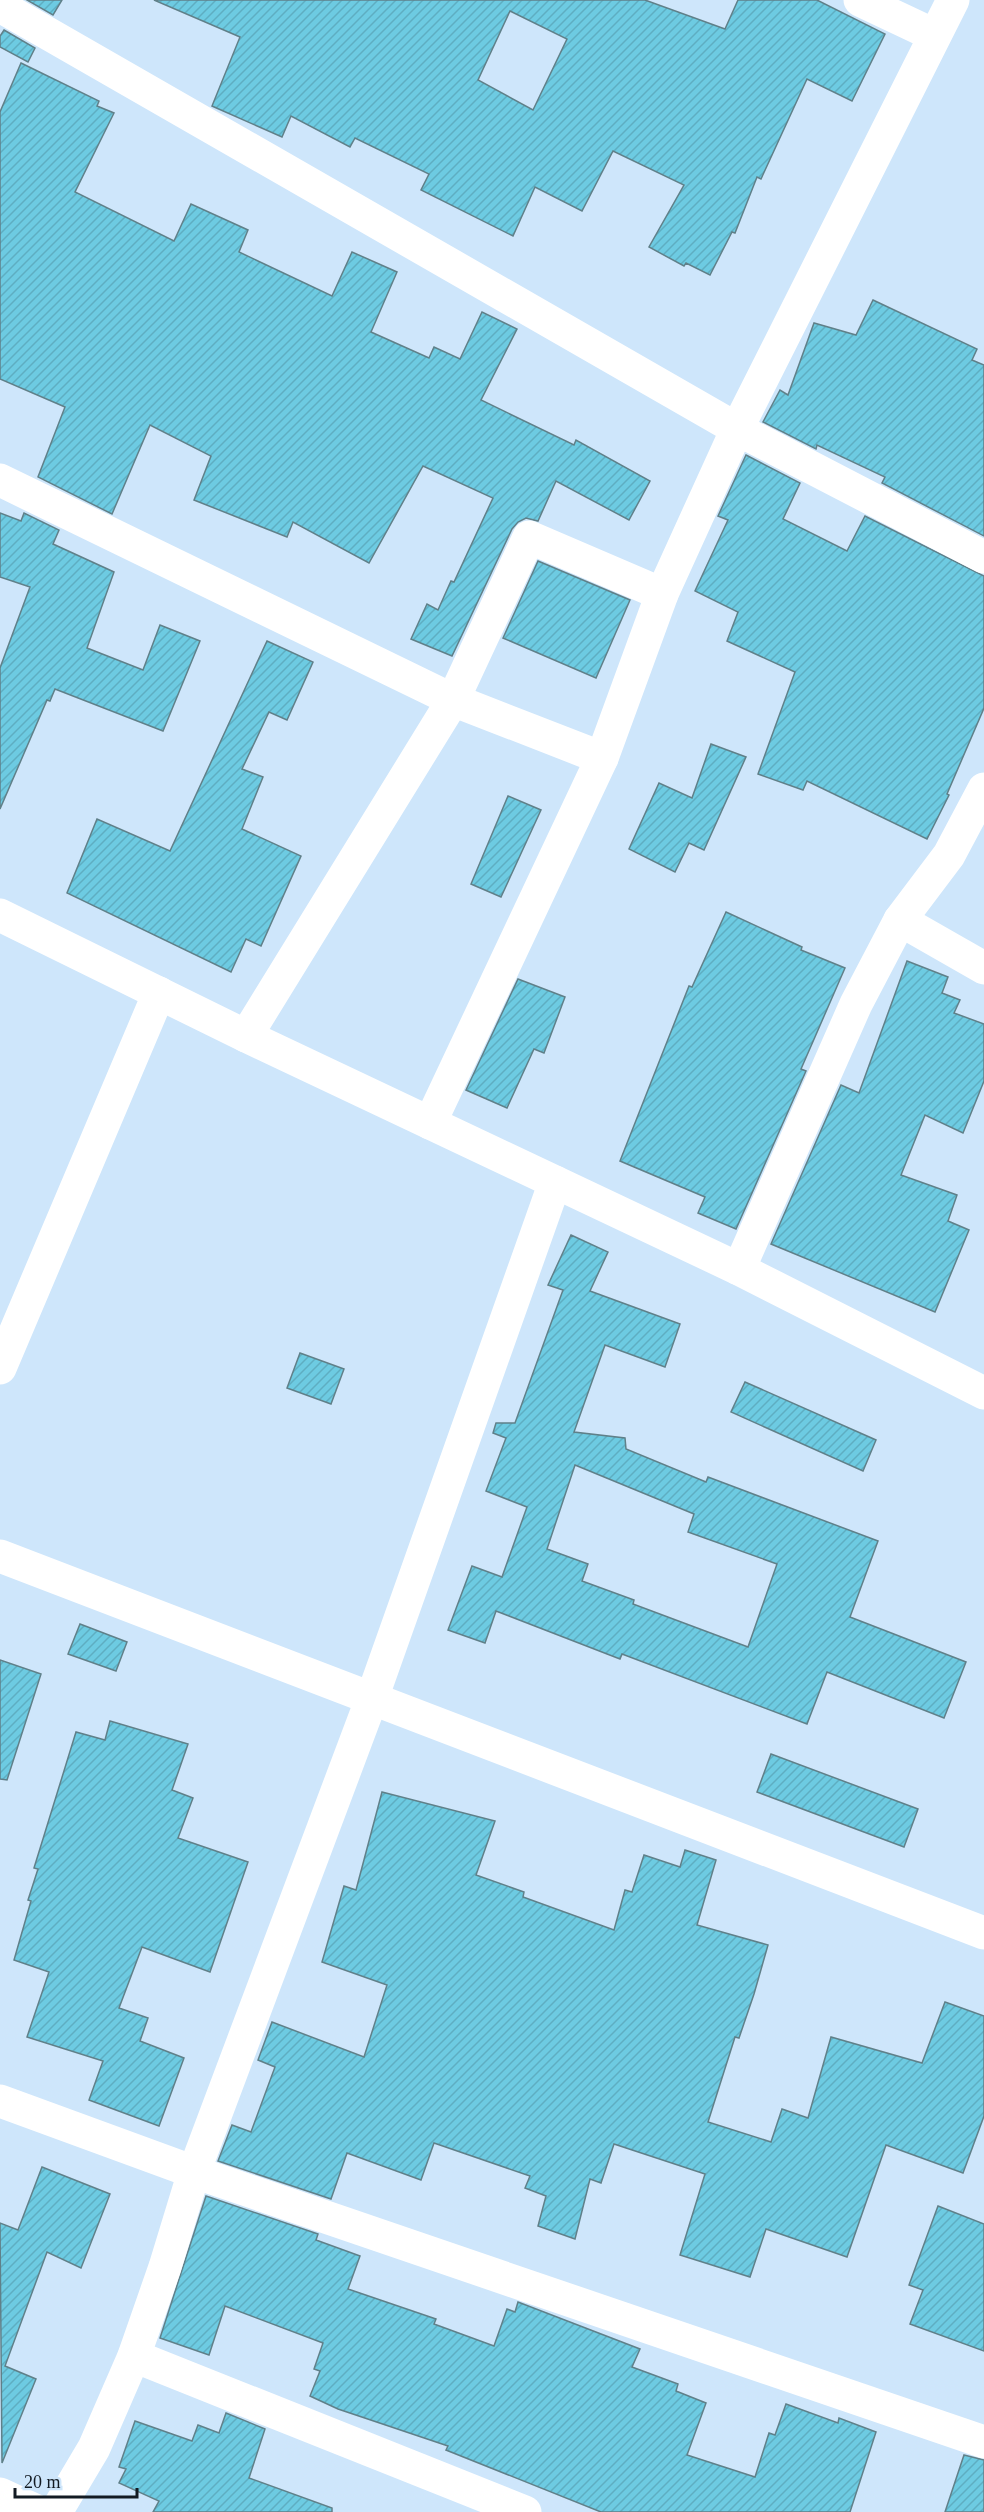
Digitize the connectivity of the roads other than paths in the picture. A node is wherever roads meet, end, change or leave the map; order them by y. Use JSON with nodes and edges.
{"nodes":[{"id":1,"x":860,"y":0,"type":"edge"},
{"id":2,"x":953,"y":0,"type":"edge"},
{"id":3,"x":0,"y":6,"type":"edge"},
{"id":4,"x":934,"y":35,"type":"junction"},
{"id":5,"x":737,"y":429,"type":"junction"},
{"id":6,"x":0,"y":480,"type":"edge"},
{"id":7,"x":984,"y":557,"type":"edge"},
{"id":8,"x":662,"y":594,"type":"junction"},
{"id":9,"x":453,"y":700,"type":"junction"},
{"id":10,"x":602,"y":758,"type":"junction"},
{"id":11,"x":984,"y":789,"type":"edge"},
{"id":12,"x":0,"y":915,"type":"edge"},
{"id":13,"x":900,"y":920,"type":"junction"},
{"id":14,"x":984,"y":968,"type":"edge"},
{"id":15,"x":159,"y":993,"type":"junction"},
{"id":16,"x":246,"y":1036,"type":"junction"},
{"id":17,"x":430,"y":1123,"type":"junction"},
{"id":18,"x":555,"y":1182,"type":"junction"},
{"id":19,"x":739,"y":1269,"type":"junction"},
{"id":20,"x":0,"y":1368,"type":"edge"},
{"id":21,"x":984,"y":1393,"type":"edge"},
{"id":22,"x":0,"y":1556,"type":"edge"},
{"id":23,"x":372,"y":1698,"type":"junction"},
{"id":24,"x":984,"y":1933,"type":"edge"},
{"id":25,"x":0,"y":2100,"type":"edge"},
{"id":26,"x":194,"y":2172,"type":"junction"},
{"id":27,"x":134,"y":2356,"type":"junction"},
{"id":28,"x":984,"y":2442,"type":"edge"},
{"id":29,"x":0,"y":2494,"type":"edge"},
{"id":30,"x":39,"y":2512,"type":"edge"},
{"id":31,"x":56,"y":2512,"type":"edge"},
{"id":32,"x":525,"y":2512,"type":"edge"}],
"edges":[{"from":1,"to":4,"type":"street"},
{"from":2,"to":4,"type":"street"},
{"from":3,"to":5,"type":"street"},
{"from":4,"to":5,"type":"street"},
{"from":5,"to":7,"type":"street"},
{"from":5,"to":8,"type":"street"},
{"from":6,"to":9,"type":"street"},
{"from":8,"to":9,"type":"street"},
{"from":8,"to":10,"type":"street"},
{"from":9,"to":10,"type":"street"},
{"from":9,"to":16,"type":"street"},
{"from":10,"to":17,"type":"street"},
{"from":11,"to":13,"type":"street"},
{"from":12,"to":15,"type":"street"},
{"from":13,"to":14,"type":"street"},
{"from":13,"to":19,"type":"street"},
{"from":15,"to":16,"type":"street"},
{"from":15,"to":20,"type":"street"},
{"from":16,"to":17,"type":"street"},
{"from":17,"to":18,"type":"street"},
{"from":18,"to":19,"type":"street"},
{"from":18,"to":23,"type":"street"},
{"from":19,"to":21,"type":"street"},
{"from":22,"to":23,"type":"street"},
{"from":23,"to":24,"type":"street"},
{"from":23,"to":26,"type":"street"},
{"from":25,"to":26,"type":"street"},
{"from":26,"to":27,"type":"street"},
{"from":26,"to":28,"type":"street"},
{"from":27,"to":31,"type":"street"},
{"from":27,"to":32,"type":"street"},
{"from":29,"to":30,"type":"street"}]}
